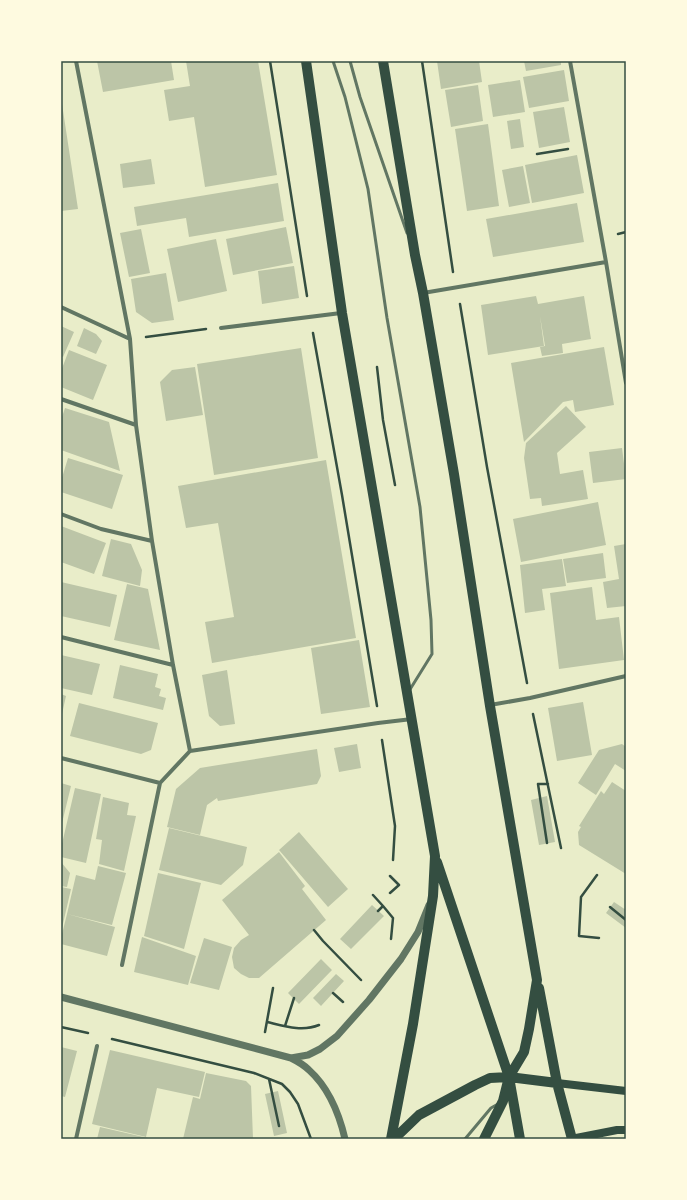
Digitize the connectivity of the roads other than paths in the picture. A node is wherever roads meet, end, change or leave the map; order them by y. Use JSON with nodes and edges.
{"nodes":[{"id":1,"x":76,"y":61,"type":"edge"},
{"id":2,"x":306,"y":61,"type":"edge"},
{"id":3,"x":333,"y":61,"type":"edge"},
{"id":4,"x":350,"y":61,"type":"edge"},
{"id":5,"x":383,"y":61,"type":"edge"},
{"id":6,"x":570,"y":61,"type":"edge"},
{"id":7,"x":415,"y":255,"type":"junction"},
{"id":8,"x":606,"y":262,"type":"junction"},
{"id":9,"x":423,"y":293,"type":"junction"},
{"id":10,"x":61,"y":307,"type":"edge"},
{"id":11,"x":342,"y":313,"type":"junction"},
{"id":12,"x":221,"y":328,"type":"road end"},
{"id":13,"x":130,"y":339,"type":"junction"},
{"id":14,"x":626,"y":383,"type":"edge"},
{"id":15,"x":61,"y":399,"type":"edge"},
{"id":16,"x":136,"y":425,"type":"junction"},
{"id":17,"x":61,"y":514,"type":"edge"},
{"id":18,"x":152,"y":541,"type":"junction"},
{"id":19,"x":61,"y":637,"type":"edge"},
{"id":20,"x":173,"y":665,"type":"junction"},
{"id":21,"x":626,"y":676,"type":"edge"},
{"id":22,"x":408,"y":694,"type":"junction"},
{"id":23,"x":490,"y":706,"type":"junction"},
{"id":24,"x":412,"y":719,"type":"junction"},
{"id":25,"x":190,"y":752,"type":"junction"},
{"id":26,"x":61,"y":758,"type":"edge"},
{"id":27,"x":160,"y":783,"type":"junction"},
{"id":28,"x":436,"y":856,"type":"junction"},
{"id":29,"x":433,"y":896,"type":"junction"},
{"id":30,"x":122,"y":965,"type":"dead end"},
{"id":31,"x":537,"y":980,"type":"junction"},
{"id":32,"x":61,"y":997,"type":"edge"},
{"id":33,"x":97,"y":1046,"type":"dead end"},
{"id":34,"x":290,"y":1058,"type":"junction"},
{"id":35,"x":509,"y":1077,"type":"junction"},
{"id":36,"x":557,"y":1083,"type":"junction"},
{"id":37,"x":626,"y":1091,"type":"edge"},
{"id":38,"x":504,"y":1101,"type":"junction"},
{"id":39,"x":626,"y":1130,"type":"edge"},
{"id":40,"x":76,"y":1139,"type":"edge"},
{"id":41,"x":345,"y":1139,"type":"edge"},
{"id":42,"x":392,"y":1139,"type":"edge"},
{"id":43,"x":465,"y":1139,"type":"edge"},
{"id":44,"x":484,"y":1139,"type":"edge"},
{"id":45,"x":520,"y":1139,"type":"edge"},
{"id":46,"x":572,"y":1139,"type":"edge"}],
"edges":[{"from":1,"to":13,"type":"street"},
{"from":2,"to":11,"type":"main road"},
{"from":3,"to":22,"type":"lane"},
{"from":4,"to":7,"type":"lane"},
{"from":5,"to":7,"type":"main road"},
{"from":6,"to":8,"type":"street"},
{"from":7,"to":9,"type":"main road"},
{"from":8,"to":9,"type":"street"},
{"from":8,"to":14,"type":"street"},
{"from":9,"to":23,"type":"main road"},
{"from":10,"to":13,"type":"street"},
{"from":11,"to":12,"type":"street"},
{"from":11,"to":22,"type":"main road"},
{"from":13,"to":16,"type":"street"},
{"from":15,"to":16,"type":"street"},
{"from":16,"to":18,"type":"street"},
{"from":17,"to":18,"type":"street"},
{"from":18,"to":20,"type":"street"},
{"from":19,"to":20,"type":"street"},
{"from":20,"to":25,"type":"street"},
{"from":21,"to":23,"type":"street"},
{"from":22,"to":24,"type":"main road"},
{"from":23,"to":31,"type":"main road"},
{"from":24,"to":25,"type":"street"},
{"from":24,"to":28,"type":"main road"},
{"from":25,"to":27,"type":"street"},
{"from":26,"to":27,"type":"street"},
{"from":27,"to":30,"type":"street"},
{"from":28,"to":29,"type":"main road"},
{"from":28,"to":35,"type":"main road"},
{"from":29,"to":34,"type":"street"},
{"from":29,"to":42,"type":"main road"},
{"from":31,"to":35,"type":"main road"},
{"from":31,"to":36,"type":"main road"},
{"from":32,"to":34,"type":"street"},
{"from":33,"to":40,"type":"street"},
{"from":34,"to":41,"type":"street"},
{"from":35,"to":36,"type":"main road"},
{"from":35,"to":38,"type":"main road"},
{"from":35,"to":42,"type":"main road"},
{"from":35,"to":45,"type":"main road"},
{"from":36,"to":37,"type":"main road"},
{"from":36,"to":46,"type":"main road"},
{"from":38,"to":43,"type":"lane"},
{"from":38,"to":44,"type":"main road"},
{"from":39,"to":46,"type":"main road"}]}
